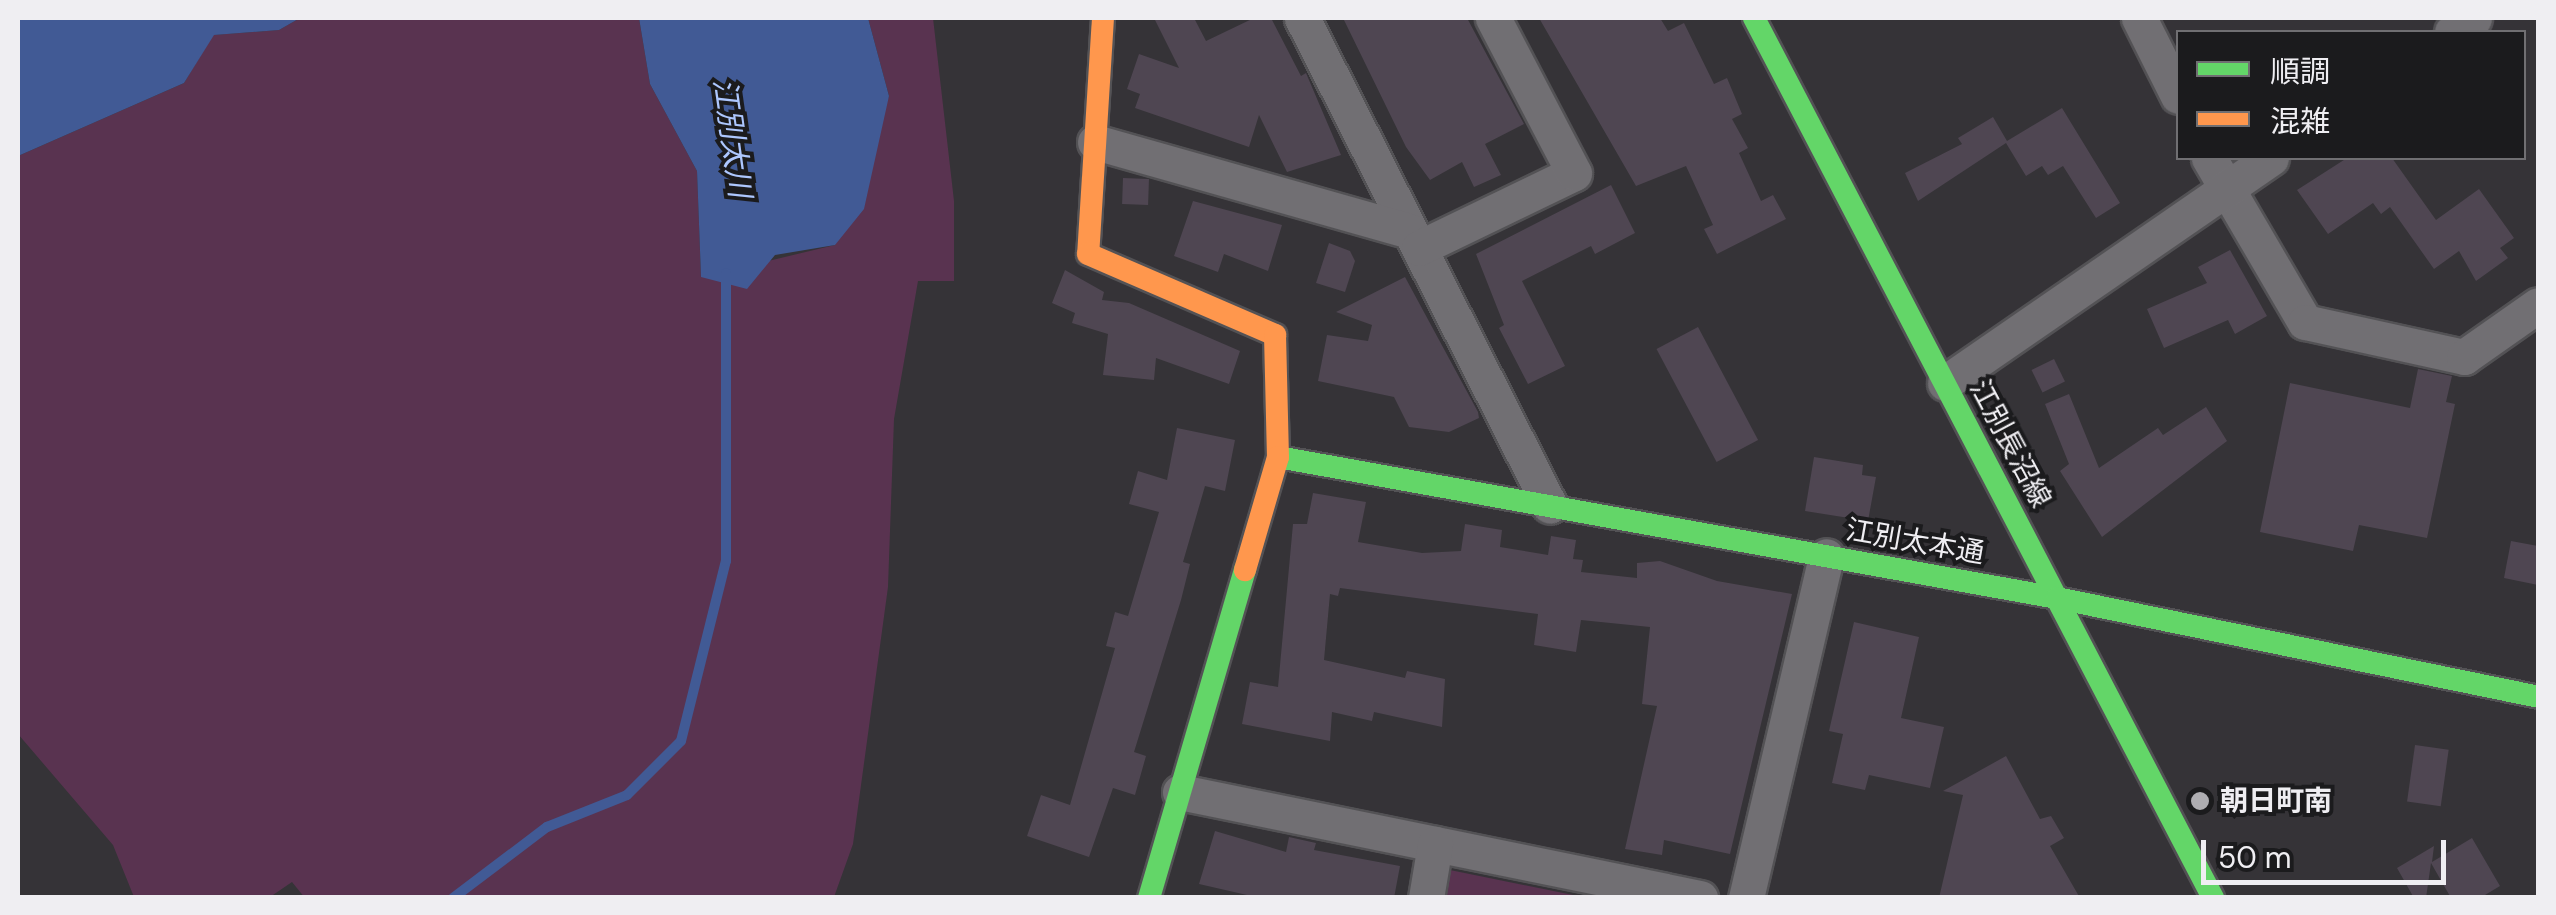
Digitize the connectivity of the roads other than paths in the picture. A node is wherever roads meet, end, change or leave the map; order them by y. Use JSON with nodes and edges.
{"nodes":[{"id":1,"x":1102,"y":18,"type":"edge"},
{"id":2,"x":1302,"y":18,"type":"edge"},
{"id":3,"x":1493,"y":18,"type":"edge"},
{"id":4,"x":1754,"y":18,"type":"edge"},
{"id":5,"x":2139,"y":18,"type":"edge"},
{"id":6,"x":2176,"y":92,"type":"edge"},
{"id":7,"x":1095,"y":142,"type":"junction"},
{"id":8,"x":2210,"y":160,"type":"edge"},
{"id":9,"x":2268,"y":160,"type":"edge"},
{"id":10,"x":2225,"y":189,"type":"junction"},
{"id":11,"x":1414,"y":239,"type":"junction"},
{"id":12,"x":2538,"y":305,"type":"edge"},
{"id":13,"x":1945,"y":383,"type":"junction"},
{"id":14,"x":1278,"y":457,"type":"junction"},
{"id":15,"x":1550,"y":506,"type":"junction"},
{"id":16,"x":1826,"y":556,"type":"junction"},
{"id":17,"x":2057,"y":598,"type":"junction"},
{"id":18,"x":2538,"y":697,"type":"edge"},
{"id":19,"x":1180,"y":792,"type":"junction"},
{"id":20,"x":1435,"y":844,"type":"junction"},
{"id":21,"x":1149,"y":898,"type":"edge"},
{"id":22,"x":1426,"y":898,"type":"edge"},
{"id":23,"x":1700,"y":898,"type":"edge"},
{"id":24,"x":1746,"y":898,"type":"edge"},
{"id":25,"x":2213,"y":898,"type":"edge"}],
"edges":[{"from":1,"to":7,"type":"street"},
{"from":2,"to":11,"type":"street"},
{"from":3,"to":11,"type":"street"},
{"from":4,"to":13,"type":"street","name":"江別長沼線"},
{"from":5,"to":6,"type":"street"},
{"from":7,"to":11,"type":"street"},
{"from":7,"to":14,"type":"street"},
{"from":8,"to":10,"type":"street"},
{"from":9,"to":10,"type":"street"},
{"from":10,"to":12,"type":"street"},
{"from":10,"to":13,"type":"street"},
{"from":11,"to":15,"type":"street"},
{"from":13,"to":17,"type":"street","name":"江別長沼線"},
{"from":14,"to":15,"type":"street","name":"江別太本通"},
{"from":14,"to":19,"type":"street"},
{"from":15,"to":16,"type":"street","name":"江別太本通"},
{"from":16,"to":17,"type":"street","name":"江別太本通"},
{"from":16,"to":24,"type":"street"},
{"from":17,"to":18,"type":"street","name":"江別太本通"},
{"from":17,"to":25,"type":"street","name":"江別長沼線"},
{"from":19,"to":20,"type":"street"},
{"from":19,"to":21,"type":"street"},
{"from":20,"to":22,"type":"street"},
{"from":20,"to":23,"type":"street"}]}
